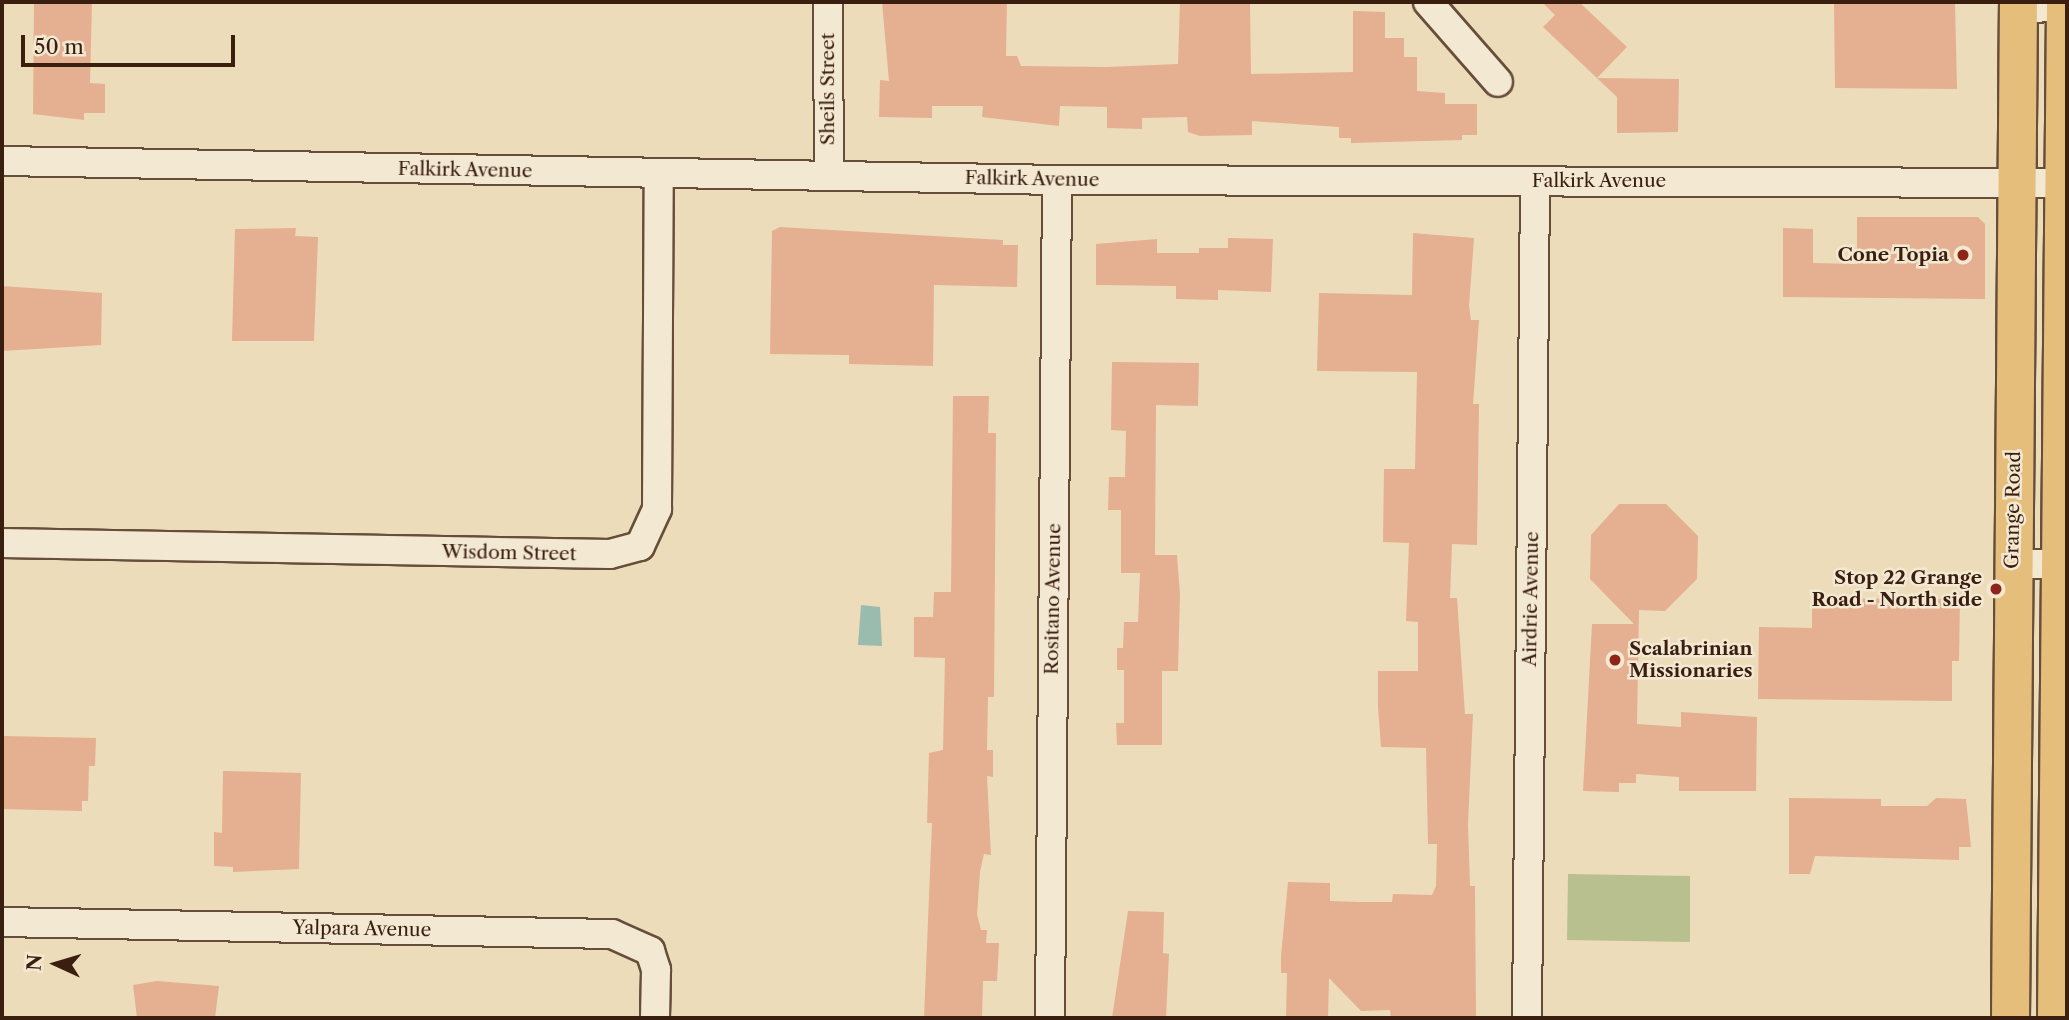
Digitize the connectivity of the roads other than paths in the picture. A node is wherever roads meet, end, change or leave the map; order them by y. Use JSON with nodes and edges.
{"nodes":[{"id":1,"x":828,"y":2,"type":"edge"},
{"id":2,"x":1428,"y":2,"type":"edge"},
{"id":3,"x":2018,"y":5,"type":"edge"},
{"id":4,"x":2065,"y":5,"type":"edge"},
{"id":5,"x":1498,"y":82,"type":"dead end"},
{"id":6,"x":2,"y":162,"type":"edge"},
{"id":7,"x":659,"y":174,"type":"junction"},
{"id":8,"x":829,"y":176,"type":"junction"},
{"id":9,"x":1057,"y":180,"type":"junction"},
{"id":10,"x":1535,"y":180,"type":"junction"},
{"id":11,"x":2016,"y":182,"type":"junction"},
{"id":12,"x":2063,"y":183,"type":"junction"},
{"id":13,"x":2065,"y":298,"type":"edge"},
{"id":14,"x":2,"y":543,"type":"edge"},
{"id":15,"x":2012,"y":564,"type":"junction"},
{"id":16,"x":2064,"y":564,"type":"edge"},
{"id":17,"x":2,"y":922,"type":"edge"},
{"id":18,"x":655,"y":1018,"type":"edge"},
{"id":19,"x":1050,"y":1018,"type":"edge"},
{"id":20,"x":1527,"y":1018,"type":"edge"},
{"id":21,"x":2010,"y":1018,"type":"edge"},
{"id":22,"x":2056,"y":1018,"type":"edge"}],
"edges":[{"from":1,"to":8,"type":"street","name":"Sheils Street"},
{"from":2,"to":5,"type":"street"},
{"from":3,"to":4,"type":"street"},
{"from":3,"to":11,"type":"main road","name":"Grange Road"},
{"from":4,"to":12,"type":"main road"},
{"from":6,"to":7,"type":"street","name":"Falkirk Avenue"},
{"from":7,"to":8,"type":"street","name":"Falkirk Avenue"},
{"from":7,"to":14,"type":"street","name":"Wisdom Street"},
{"from":8,"to":9,"type":"street","name":"Falkirk Avenue"},
{"from":9,"to":10,"type":"street","name":"Falkirk Avenue"},
{"from":9,"to":19,"type":"street","name":"Rositano Avenue"},
{"from":10,"to":11,"type":"street","name":"Falkirk Avenue"},
{"from":10,"to":20,"type":"street","name":"Airdrie Avenue"},
{"from":11,"to":12,"type":"street","name":"Falkirk Avenue"},
{"from":11,"to":15,"type":"main road","name":"Grange Road"},
{"from":12,"to":13,"type":"main road"},
{"from":13,"to":16,"type":"main road"},
{"from":15,"to":16,"type":"street"},
{"from":15,"to":21,"type":"main road","name":"Grange Road"},
{"from":16,"to":22,"type":"main road"},
{"from":17,"to":18,"type":"street","name":"Yalpara Avenue"}]}
